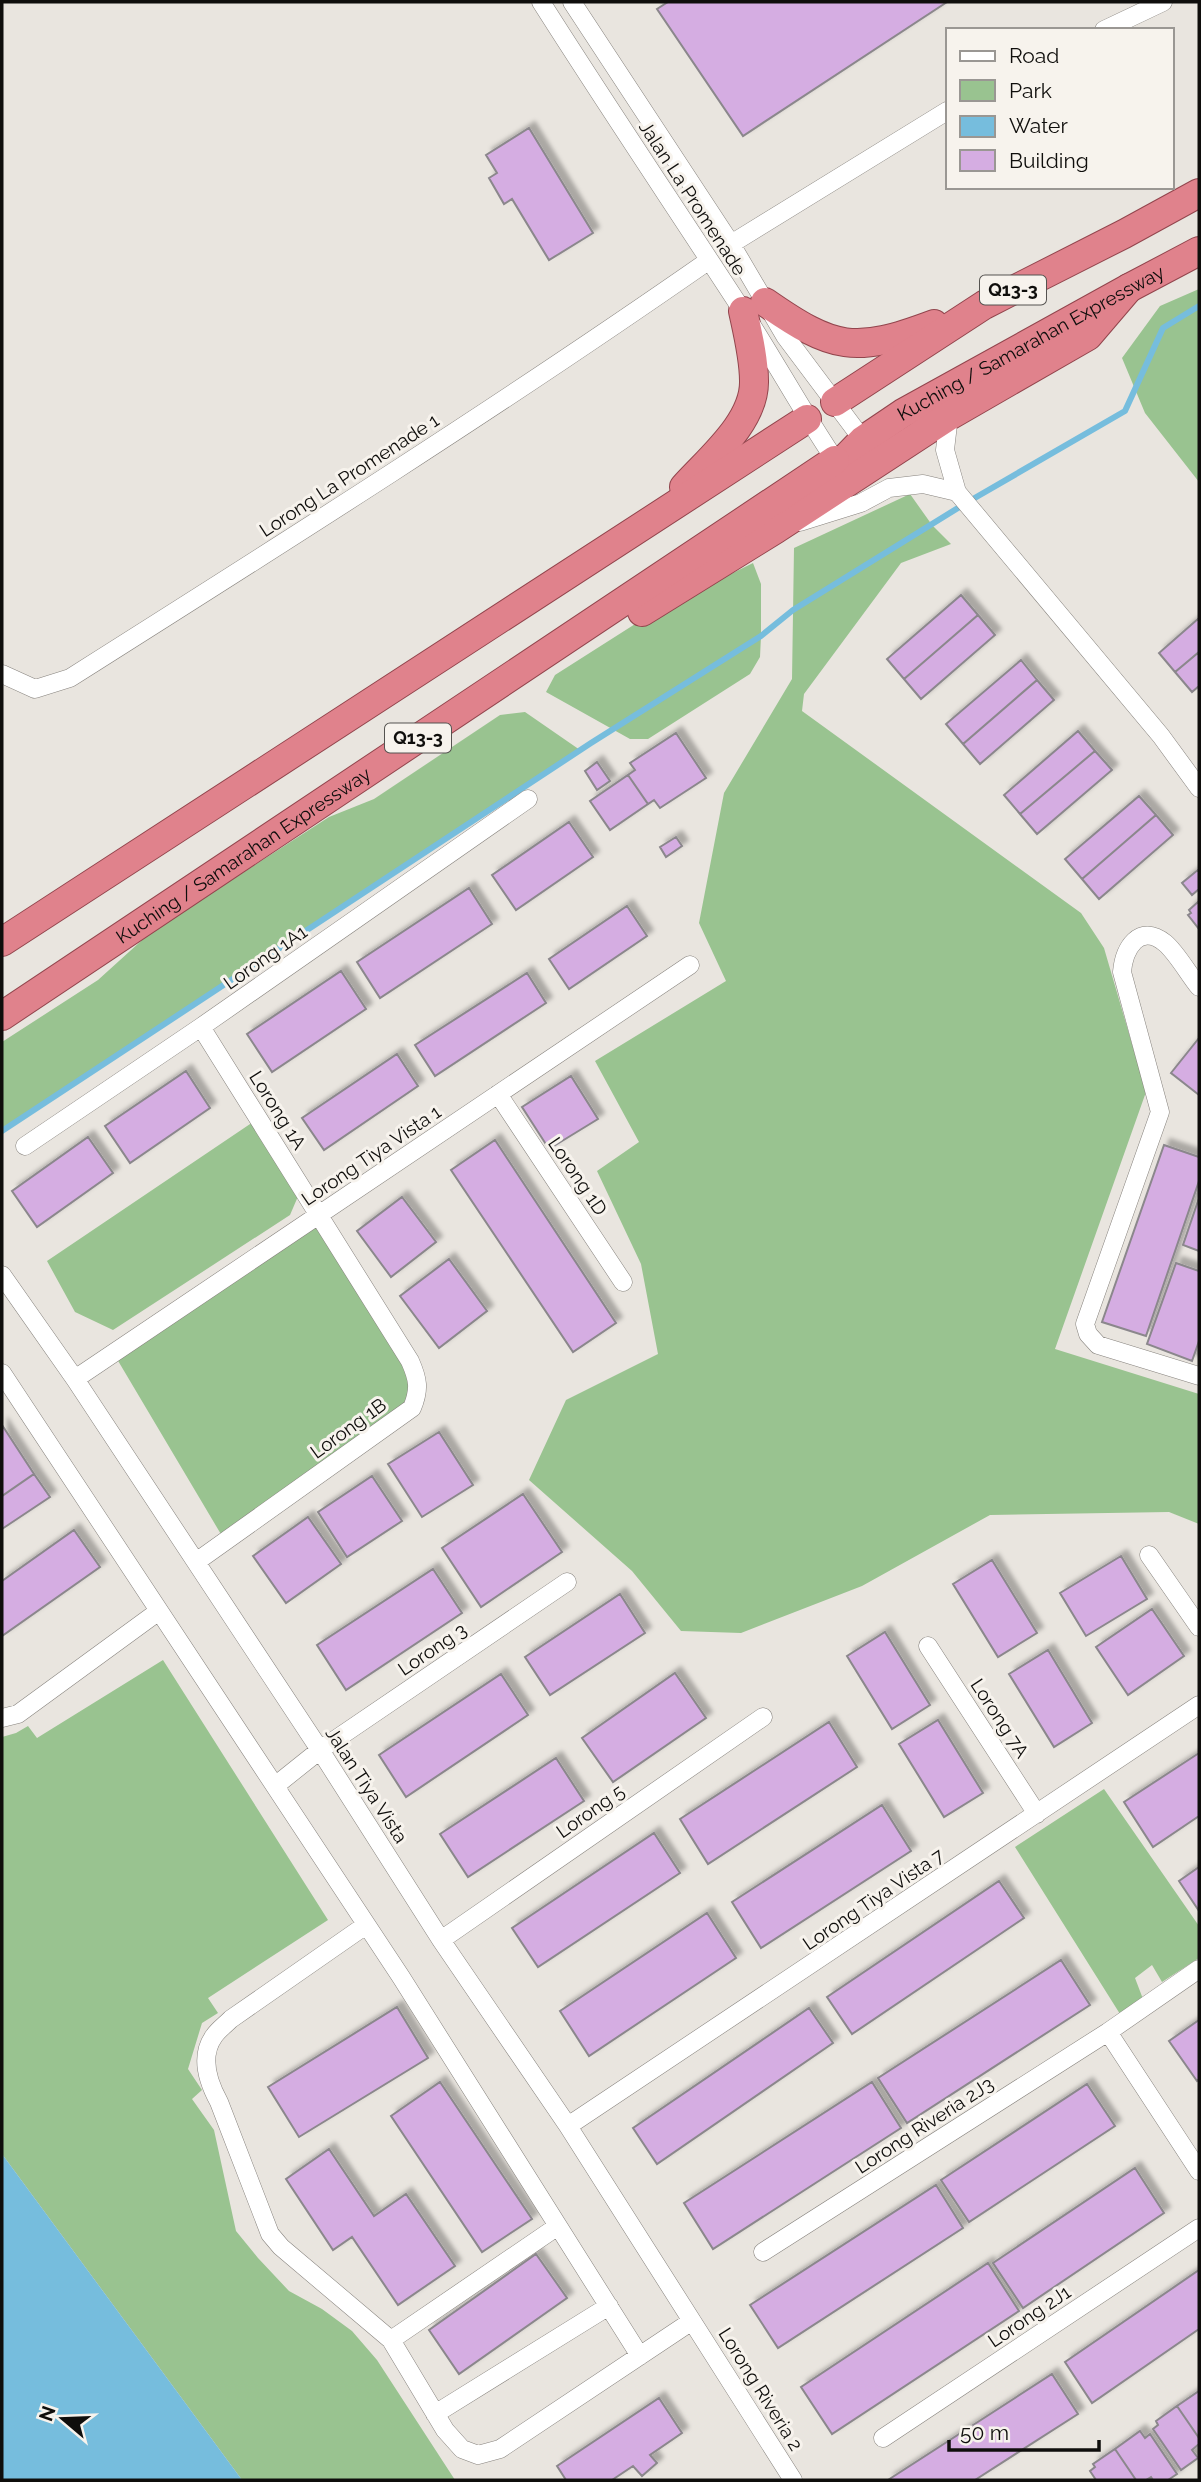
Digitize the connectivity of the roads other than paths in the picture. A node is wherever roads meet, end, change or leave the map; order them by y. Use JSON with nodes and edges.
{"nodes":[{"id":1,"x":541,"y":2,"type":"edge"},
{"id":2,"x":572,"y":2,"type":"edge"},
{"id":3,"x":1163,"y":2,"type":"edge"},
{"id":4,"x":1108,"y":28,"type":"edge"},
{"id":5,"x":946,"y":112,"type":"edge"},
{"id":6,"x":1199,"y":193,"type":"edge"},
{"id":7,"x":732,"y":244,"type":"junction"},
{"id":8,"x":1199,"y":251,"type":"edge"},
{"id":9,"x":708,"y":261,"type":"junction"},
{"id":10,"x":1129,"y":288,"type":"junction"},
{"id":11,"x":984,"y":305,"type":"junction"},
{"id":12,"x":754,"y":306,"type":"junction"},
{"id":13,"x":835,"y":402,"type":"junction"},
{"id":14,"x":949,"y":416,"type":"junction"},
{"id":15,"x":807,"y":419,"type":"junction"},
{"id":16,"x":863,"y":440,"type":"junction"},
{"id":17,"x":835,"y":460,"type":"joint"},
{"id":18,"x":957,"y":492,"type":"junction"},
{"id":19,"x":656,"y":518,"type":"junction"},
{"id":20,"x":776,"y":529,"type":"junction"},
{"id":21,"x":2,"y":674,"type":"edge"},
{"id":22,"x":1199,"y":789,"type":"edge"},
{"id":23,"x":528,"y":799,"type":"dead end"},
{"id":24,"x":321,"y":803,"type":"junction"},
{"id":25,"x":2,"y":942,"type":"edge"},
{"id":26,"x":690,"y":965,"type":"dead end"},
{"id":27,"x":1199,"y":988,"type":"edge"},
{"id":28,"x":2,"y":1016,"type":"edge"},
{"id":29,"x":201,"y":1027,"type":"junction"},
{"id":30,"x":498,"y":1094,"type":"junction"},
{"id":31,"x":25,"y":1146,"type":"dead end"},
{"id":32,"x":320,"y":1215,"type":"junction"},
{"id":33,"x":2,"y":1275,"type":"edge"},
{"id":34,"x":623,"y":1282,"type":"dead end"},
{"id":35,"x":7,"y":1295,"type":"edge"},
{"id":36,"x":2,"y":1373,"type":"edge"},
{"id":37,"x":1199,"y":1376,"type":"edge"},
{"id":38,"x":75,"y":1379,"type":"junction"},
{"id":39,"x":1149,"y":1555,"type":"dead end"},
{"id":40,"x":196,"y":1562,"type":"junction"},
{"id":41,"x":567,"y":1582,"type":"dead end"},
{"id":42,"x":159,"y":1611,"type":"junction"},
{"id":43,"x":1199,"y":1628,"type":"edge"},
{"id":44,"x":928,"y":1646,"type":"dead end"},
{"id":45,"x":1199,"y":1705,"type":"edge"},
{"id":46,"x":763,"y":1717,"type":"dead end"},
{"id":47,"x":2,"y":1718,"type":"edge"},
{"id":48,"x":320,"y":1750,"type":"junction"},
{"id":49,"x":275,"y":1786,"type":"junction"},
{"id":50,"x":1037,"y":1814,"type":"junction"},
{"id":51,"x":366,"y":1924,"type":"junction"},
{"id":52,"x":442,"y":1940,"type":"junction"},
{"id":53,"x":1199,"y":1969,"type":"edge"},
{"id":54,"x":1108,"y":2032,"type":"junction"},
{"id":55,"x":568,"y":2126,"type":"junction"},
{"id":56,"x":1199,"y":2171,"type":"edge"},
{"id":57,"x":558,"y":2227,"type":"junction"},
{"id":58,"x":1199,"y":2228,"type":"edge"},
{"id":59,"x":763,"y":2252,"type":"dead end"},
{"id":60,"x":609,"y":2306,"type":"junction"},
{"id":61,"x":692,"y":2321,"type":"junction"},
{"id":62,"x":391,"y":2340,"type":"junction"},
{"id":63,"x":640,"y":2356,"type":"junction"},
{"id":64,"x":435,"y":2414,"type":"junction"},
{"id":65,"x":883,"y":2438,"type":"dead end"},
{"id":66,"x":793,"y":2480,"type":"edge"}],
"edges":[{"from":1,"to":9,"type":"street","name":"Jalan La Promenade"},
{"from":2,"to":7,"type":"street","name":"Jalan La Promenade"},
{"from":3,"to":4,"type":"street"},
{"from":5,"to":7,"type":"street"},
{"from":6,"to":11,"type":"highway","number":"Q13-3"},
{"from":7,"to":12,"type":"street","name":"Jalan La Promenade"},
{"from":8,"to":10,"type":"highway","name":"Kuching / Samarahan Expressway","number":"Q13-3"},
{"from":9,"to":12,"type":"street","name":"Jalan La Promenade"},
{"from":9,"to":21,"type":"street","name":"Lorong La Promenade 1"},
{"from":10,"to":14,"type":"highway"},
{"from":10,"to":16,"type":"highway","name":"Kuching / Samarahan Expressway","number":"Q13-3"},
{"from":11,"to":12,"type":"highway"},
{"from":11,"to":13,"type":"highway","number":"Q13-3"},
{"from":12,"to":13,"type":"street","name":"Jalan La Promenade"},
{"from":12,"to":15,"type":"street","name":"Jalan La Promenade"},
{"from":12,"to":19,"type":"highway"},
{"from":13,"to":16,"type":"street","name":"Jalan La Promenade"},
{"from":14,"to":18,"type":"street"},
{"from":14,"to":20,"type":"highway"},
{"from":15,"to":17,"type":"street","name":"Jalan La Promenade"},
{"from":15,"to":19,"type":"highway","number":"Q13-3"},
{"from":16,"to":20,"type":"highway","name":"Kuching / Samarahan Expressway"},
{"from":17,"to":24,"type":"highway","name":"Kuching / Samarahan Expressway","number":"Q13-3"},
{"from":18,"to":20,"type":"street"},
{"from":18,"to":22,"type":"street"},
{"from":19,"to":25,"type":"highway","number":"Q13-3"},
{"from":20,"to":24,"type":"highway"},
{"from":23,"to":29,"type":"street","name":"Lorong 1A1"},
{"from":24,"to":28,"type":"highway","name":"Kuching / Samarahan Expressway","number":"Q13-3"},
{"from":26,"to":30,"type":"street","name":"Lorong Tiya Vista 1"},
{"from":27,"to":37,"type":"street"},
{"from":29,"to":31,"type":"street","name":"Lorong 1A1"},
{"from":29,"to":32,"type":"street","name":"Lorong 1A"},
{"from":30,"to":32,"type":"street","name":"Lorong Tiya Vista 1"},
{"from":30,"to":34,"type":"street","name":"Lorong 1D"},
{"from":32,"to":38,"type":"street","name":"Lorong Tiya Vista 1"},
{"from":32,"to":40,"type":"street","name":"Lorong 1B"},
{"from":33,"to":35,"type":"street","name":"Jalan Tiya Vista"},
{"from":35,"to":38,"type":"street","name":"Jalan Tiya Vista"},
{"from":36,"to":42,"type":"street"},
{"from":38,"to":40,"type":"street","name":"Jalan Tiya Vista"},
{"from":39,"to":43,"type":"street"},
{"from":40,"to":48,"type":"street","name":"Jalan Tiya Vista"},
{"from":41,"to":48,"type":"street","name":"Lorong 3"},
{"from":42,"to":47,"type":"street"},
{"from":42,"to":49,"type":"street"},
{"from":44,"to":50,"type":"street","name":"Lorong 7A"},
{"from":45,"to":50,"type":"street","name":"Lorong Tiya Vista 7"},
{"from":46,"to":52,"type":"street","name":"Lorong 5"},
{"from":48,"to":49,"type":"street","name":"Lorong 3"},
{"from":48,"to":52,"type":"street","name":"Jalan Tiya Vista"},
{"from":49,"to":51,"type":"street"},
{"from":50,"to":55,"type":"street","name":"Lorong Tiya Vista 7"},
{"from":51,"to":57,"type":"street"},
{"from":51,"to":62,"type":"street"},
{"from":52,"to":55,"type":"street","name":"Jalan Tiya Vista"},
{"from":53,"to":54,"type":"street","name":"Lorong Riveria 2J3"},
{"from":54,"to":56,"type":"street"},
{"from":54,"to":59,"type":"street","name":"Lorong Riveria 2J3"},
{"from":55,"to":61,"type":"street","name":"Jalan Tiya Vista"},
{"from":57,"to":60,"type":"street"},
{"from":57,"to":62,"type":"street"},
{"from":58,"to":65,"type":"street","name":"Lorong 2J1"},
{"from":60,"to":63,"type":"street"},
{"from":60,"to":64,"type":"street"},
{"from":61,"to":63,"type":"street"},
{"from":61,"to":66,"type":"street","name":"Lorong Riveria 2"},
{"from":62,"to":64,"type":"street"},
{"from":63,"to":64,"type":"street"}]}
